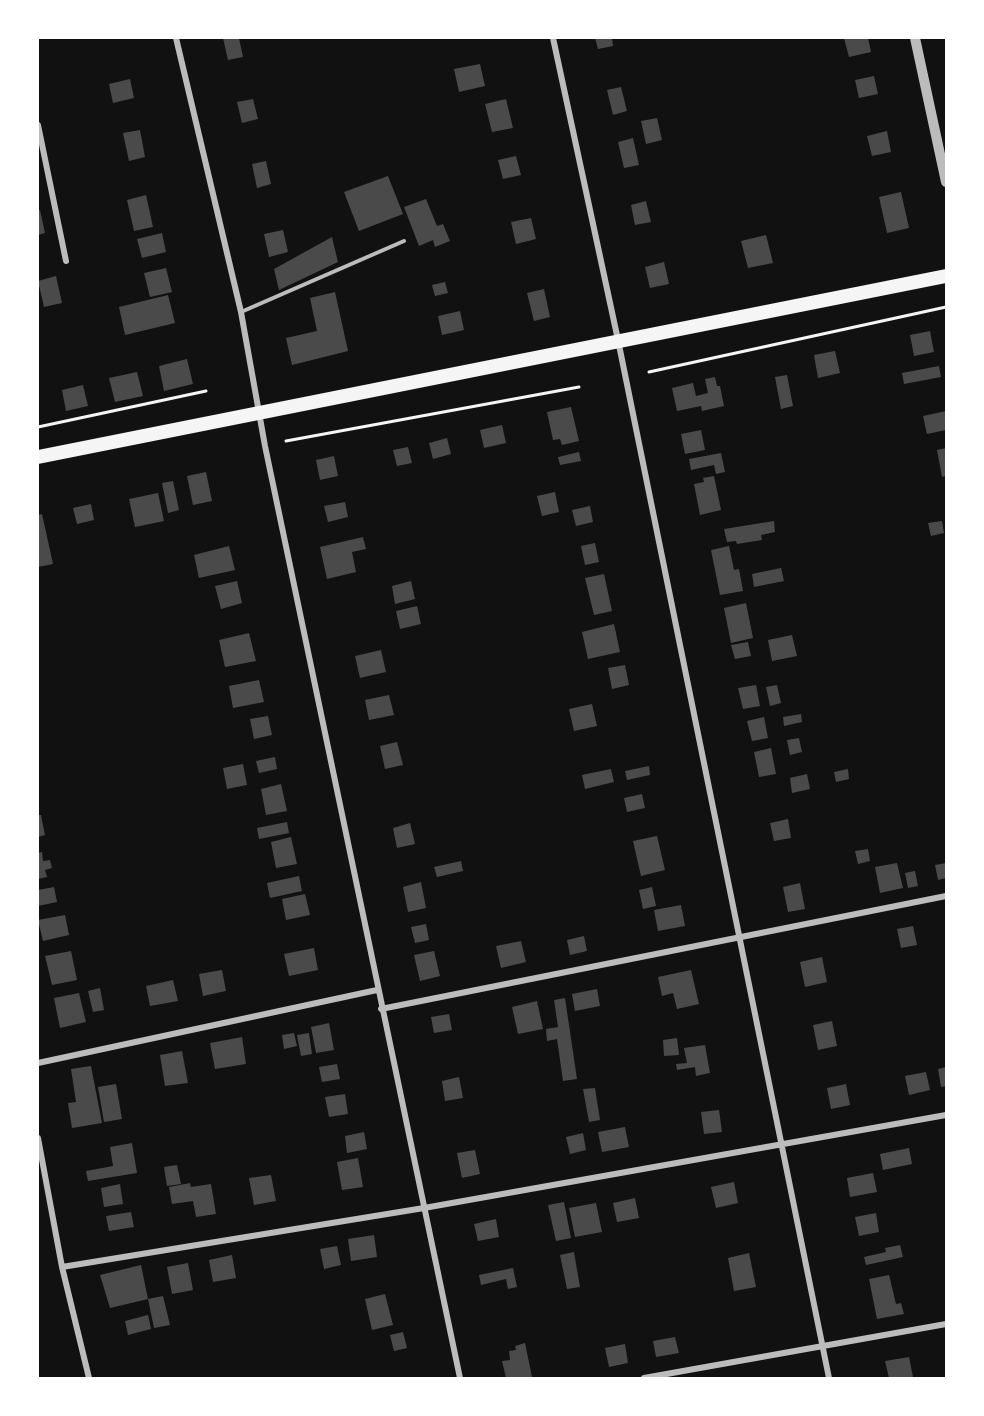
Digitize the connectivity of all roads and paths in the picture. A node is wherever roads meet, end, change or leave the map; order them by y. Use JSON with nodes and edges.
{"nodes":[{"id":1,"x":176,"y":38,"type":"edge"},
{"id":2,"x":553,"y":38,"type":"edge"},
{"id":3,"x":915,"y":38,"type":"edge"},
{"id":4,"x":38,"y":125,"type":"edge"},
{"id":5,"x":946,"y":182,"type":"edge"},
{"id":6,"x":404,"y":241,"type":"dead end"},
{"id":7,"x":66,"y":261,"type":"dead end"},
{"id":8,"x":946,"y":276,"type":"edge"},
{"id":9,"x":946,"y":307,"type":"edge"},
{"id":10,"x":241,"y":312,"type":"junction"},
{"id":11,"x":618,"y":340,"type":"junction"},
{"id":12,"x":649,"y":372,"type":"dead end"},
{"id":13,"x":579,"y":387,"type":"dead end"},
{"id":14,"x":206,"y":391,"type":"dead end"},
{"id":15,"x":259,"y":413,"type":"junction"},
{"id":16,"x":38,"y":427,"type":"edge"},
{"id":17,"x":286,"y":441,"type":"dead end"},
{"id":18,"x":38,"y":457,"type":"edge"},
{"id":19,"x":946,"y":896,"type":"edge"},
{"id":20,"x":739,"y":939,"type":"junction"},
{"id":21,"x":377,"y":990,"type":"junction"},
{"id":22,"x":381,"y":1008,"type":"junction"},
{"id":23,"x":38,"y":1063,"type":"edge"},
{"id":24,"x":946,"y":1115,"type":"edge"},
{"id":25,"x":38,"y":1138,"type":"edge"},
{"id":26,"x":780,"y":1144,"type":"junction"},
{"id":27,"x":423,"y":1208,"type":"junction"},
{"id":28,"x":62,"y":1267,"type":"junction"},
{"id":29,"x":946,"y":1324,"type":"edge"},
{"id":30,"x":822,"y":1347,"type":"junction"},
{"id":31,"x":89,"y":1378,"type":"edge"},
{"id":32,"x":460,"y":1378,"type":"edge"},
{"id":33,"x":644,"y":1378,"type":"edge"},
{"id":34,"x":829,"y":1378,"type":"edge"}],
"edges":[{"from":1,"to":10,"type":"street"},
{"from":2,"to":11,"type":"street"},
{"from":3,"to":5,"type":"street"},
{"from":4,"to":7,"type":"street"},
{"from":6,"to":10,"type":"lane"},
{"from":8,"to":11,"type":"main road"},
{"from":9,"to":12,"type":"path"},
{"from":10,"to":15,"type":"street"},
{"from":11,"to":15,"type":"main road"},
{"from":11,"to":20,"type":"street"},
{"from":13,"to":17,"type":"path"},
{"from":14,"to":16,"type":"path"},
{"from":15,"to":18,"type":"main road"},
{"from":15,"to":21,"type":"street"},
{"from":19,"to":20,"type":"street"},
{"from":20,"to":22,"type":"street"},
{"from":20,"to":26,"type":"street"},
{"from":21,"to":22,"type":"street"},
{"from":21,"to":23,"type":"street"},
{"from":22,"to":27,"type":"street"},
{"from":24,"to":26,"type":"street"},
{"from":25,"to":28,"type":"street"},
{"from":26,"to":27,"type":"street"},
{"from":26,"to":30,"type":"street"},
{"from":27,"to":28,"type":"street"},
{"from":27,"to":32,"type":"street"},
{"from":28,"to":31,"type":"street"},
{"from":29,"to":30,"type":"street"},
{"from":30,"to":33,"type":"street"},
{"from":30,"to":34,"type":"street"}]}
